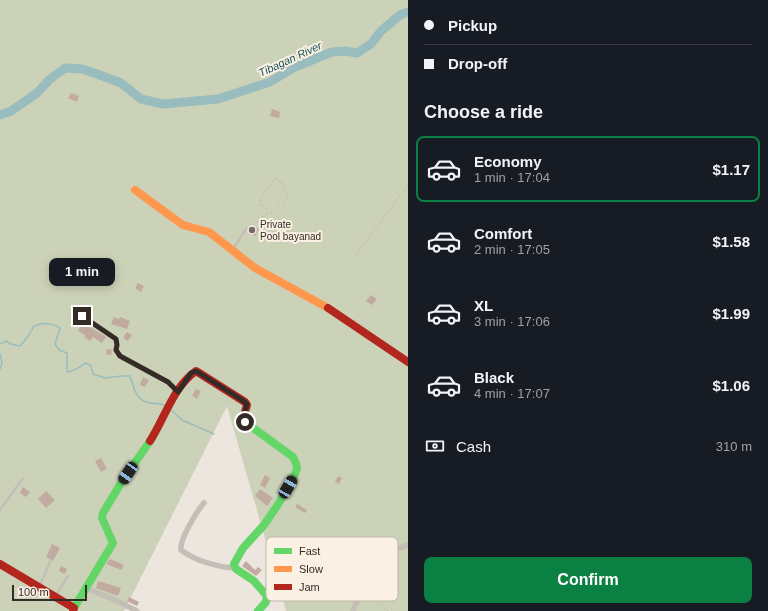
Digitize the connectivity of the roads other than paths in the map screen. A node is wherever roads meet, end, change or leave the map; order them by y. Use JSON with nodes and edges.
{"nodes":[{"id":1,"x":135,"y":190,"type":"dead end"},
{"id":2,"x":247,"y":228,"type":"road end"},
{"id":3,"x":233,"y":250,"type":"junction"},
{"id":4,"x":82,"y":316,"type":"dead end"},
{"id":5,"x":408,"y":362,"type":"edge"},
{"id":6,"x":178,"y":392,"type":"junction"},
{"id":7,"x":23,"y":478,"type":"dead end"},
{"id":8,"x":204,"y":503,"type":"dead end"},
{"id":9,"x":0,"y":510,"type":"edge"},
{"id":10,"x":408,"y":545,"type":"edge"},
{"id":11,"x":398,"y":548,"type":"edge"},
{"id":12,"x":50,"y":562,"type":"dead end"},
{"id":13,"x":0,"y":564,"type":"edge"},
{"id":14,"x":236,"y":568,"type":"junction"},
{"id":15,"x":68,"y":576,"type":"dead end"},
{"id":16,"x":39,"y":587,"type":"junction"},
{"id":17,"x":85,"y":588,"type":"junction"},
{"id":18,"x":266,"y":595,"type":"edge"},
{"id":19,"x":55,"y":597,"type":"junction"},
{"id":20,"x":266,"y":601,"type":"edge"},
{"id":21,"x":357,"y":601,"type":"edge"},
{"id":22,"x":74,"y":609,"type":"edge"},
{"id":23,"x":137,"y":611,"type":"edge"},
{"id":24,"x":258,"y":611,"type":"edge"},
{"id":25,"x":353,"y":611,"type":"edge"}],
"edges":[{"from":1,"to":3,"type":"street"},
{"from":2,"to":3,"type":"lane"},
{"from":3,"to":5,"type":"street"},
{"from":4,"to":6,"type":"street"},
{"from":6,"to":14,"type":"street"},
{"from":6,"to":17,"type":"street"},
{"from":7,"to":9,"type":"lane"},
{"from":8,"to":14,"type":"street"},
{"from":10,"to":11,"type":"street"},
{"from":12,"to":16,"type":"lane"},
{"from":13,"to":16,"type":"street"},
{"from":14,"to":18,"type":"street"},
{"from":15,"to":19,"type":"lane"},
{"from":16,"to":19,"type":"street"},
{"from":17,"to":22,"type":"street"},
{"from":17,"to":23,"type":"street"},
{"from":19,"to":22,"type":"street"},
{"from":20,"to":24,"type":"street"},
{"from":21,"to":25,"type":"street"}]}
